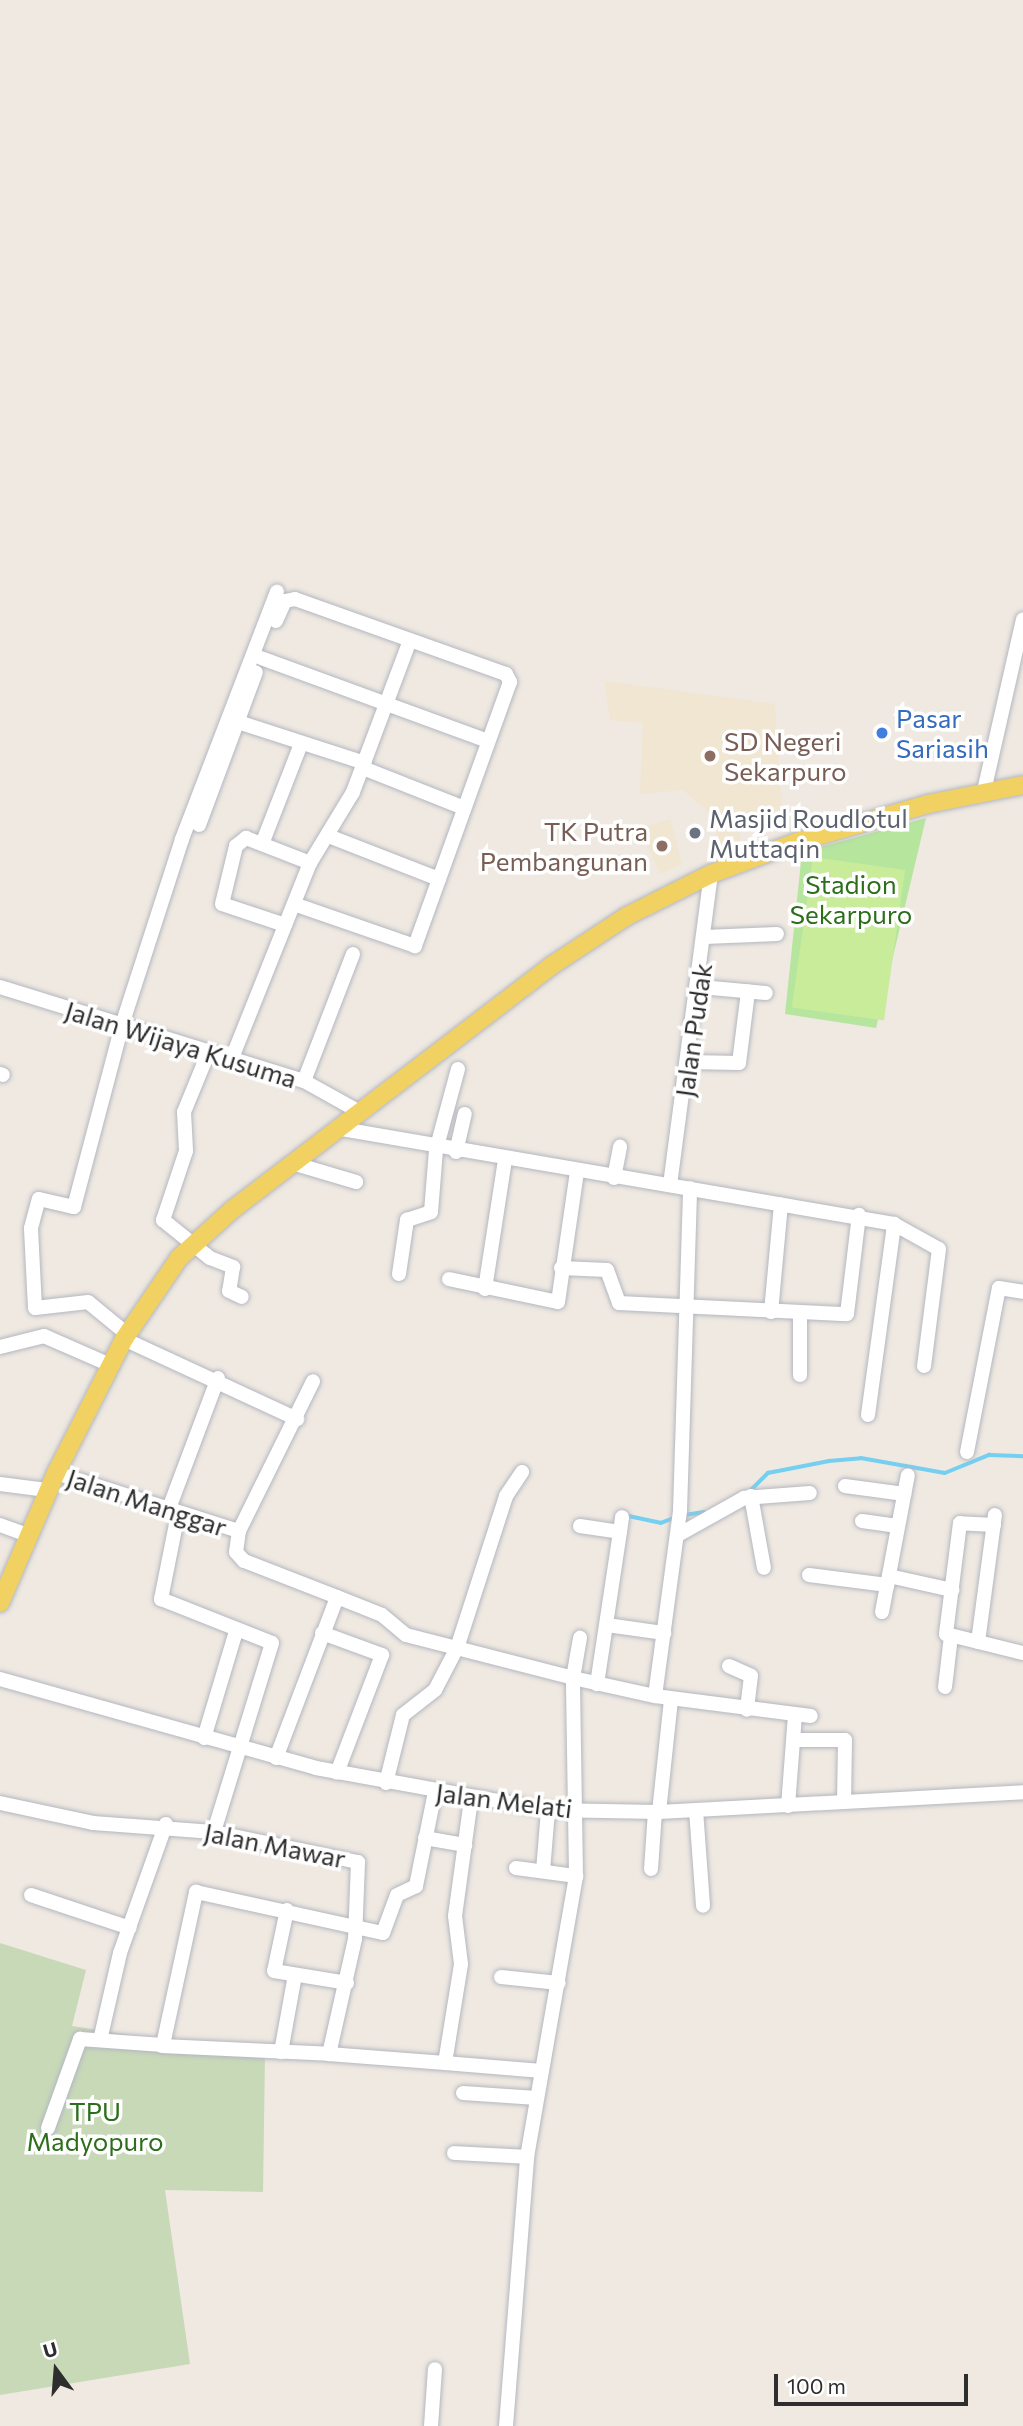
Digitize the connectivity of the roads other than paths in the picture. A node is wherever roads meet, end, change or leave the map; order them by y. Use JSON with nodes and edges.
{"nodes":[{"id":1,"x":277,"y":592,"type":"dead end"},
{"id":2,"x":1023,"y":619,"type":"edge"},
{"id":3,"x":410,"y":640,"type":"junction"},
{"id":4,"x":261,"y":658,"type":"junction"},
{"id":5,"x":387,"y":699,"type":"junction"},
{"id":6,"x":238,"y":722,"type":"junction"},
{"id":7,"x":488,"y":741,"type":"junction"},
{"id":8,"x":301,"y":744,"type":"junction"},
{"id":9,"x":364,"y":765,"type":"junction"},
{"id":10,"x":1023,"y":785,"type":"edge"},
{"id":11,"x":985,"y":791,"type":"junction"},
{"id":12,"x":464,"y":808,"type":"junction"},
{"id":13,"x":199,"y":825,"type":"dead end"},
{"id":14,"x":331,"y":837,"type":"junction"},
{"id":15,"x":262,"y":844,"type":"junction"},
{"id":16,"x":310,"y":863,"type":"junction"},
{"id":17,"x":711,"y":874,"type":"junction"},
{"id":18,"x":439,"y":879,"type":"junction"},
{"id":19,"x":294,"y":904,"type":"junction"},
{"id":20,"x":285,"y":925,"type":"junction"},
{"id":21,"x":777,"y":934,"type":"dead end"},
{"id":22,"x":705,"y":937,"type":"junction"},
{"id":23,"x":353,"y":954,"type":"dead end"},
{"id":24,"x":0,"y":987,"type":"edge"},
{"id":25,"x":701,"y":987,"type":"junction"},
{"id":26,"x":748,"y":992,"type":"junction"},
{"id":27,"x":766,"y":993,"type":"dead end"},
{"id":28,"x":122,"y":1025,"type":"junction"},
{"id":29,"x":209,"y":1051,"type":"junction"},
{"id":30,"x":233,"y":1058,"type":"junction"},
{"id":31,"x":689,"y":1062,"type":"junction"},
{"id":32,"x":458,"y":1069,"type":"dead end"},
{"id":33,"x":304,"y":1081,"type":"junction"},
{"id":34,"x":358,"y":1111,"type":"junction"},
{"id":35,"x":465,"y":1114,"type":"dead end"},
{"id":36,"x":336,"y":1128,"type":"junction"},
{"id":37,"x":620,"y":1147,"type":"dead end"},
{"id":38,"x":436,"y":1150,"type":"junction"},
{"id":39,"x":456,"y":1152,"type":"junction"},
{"id":40,"x":505,"y":1160,"type":"junction"},
{"id":41,"x":292,"y":1163,"type":"junction"},
{"id":42,"x":577,"y":1171,"type":"junction"},
{"id":43,"x":614,"y":1178,"type":"junction"},
{"id":44,"x":356,"y":1182,"type":"dead end"},
{"id":45,"x":670,"y":1185,"type":"junction"},
{"id":46,"x":690,"y":1188,"type":"junction"},
{"id":47,"x":781,"y":1204,"type":"junction"},
{"id":48,"x":859,"y":1215,"type":"junction"},
{"id":49,"x":894,"y":1224,"type":"junction"},
{"id":50,"x":195,"y":1241,"type":"junction"},
{"id":51,"x":561,"y":1268,"type":"junction"},
{"id":52,"x":399,"y":1274,"type":"dead end"},
{"id":53,"x":449,"y":1279,"type":"dead end"},
{"id":54,"x":485,"y":1289,"type":"junction"},
{"id":55,"x":1023,"y":1292,"type":"edge"},
{"id":56,"x":242,"y":1297,"type":"dead end"},
{"id":57,"x":683,"y":1304,"type":"junction"},
{"id":58,"x":771,"y":1312,"type":"junction"},
{"id":59,"x":800,"y":1313,"type":"junction"},
{"id":60,"x":126,"y":1336,"type":"junction"},
{"id":61,"x":0,"y":1347,"type":"edge"},
{"id":62,"x":110,"y":1365,"type":"junction"},
{"id":63,"x":923,"y":1366,"type":"dead end"},
{"id":64,"x":800,"y":1375,"type":"dead end"},
{"id":65,"x":218,"y":1378,"type":"junction"},
{"id":66,"x":313,"y":1381,"type":"dead end"},
{"id":67,"x":868,"y":1415,"type":"dead end"},
{"id":68,"x":297,"y":1419,"type":"junction"},
{"id":69,"x":967,"y":1452,"type":"dead end"},
{"id":70,"x":522,"y":1472,"type":"dead end"},
{"id":71,"x":55,"y":1473,"type":"junction"},
{"id":72,"x":908,"y":1475,"type":"dead end"},
{"id":73,"x":0,"y":1484,"type":"edge"},
{"id":74,"x":845,"y":1486,"type":"dead end"},
{"id":75,"x":47,"y":1490,"type":"junction"},
{"id":76,"x":810,"y":1493,"type":"dead end"},
{"id":77,"x":904,"y":1494,"type":"junction"},
{"id":78,"x":751,"y":1496,"type":"junction"},
{"id":79,"x":173,"y":1513,"type":"junction"},
{"id":80,"x":862,"y":1521,"type":"dead end"},
{"id":81,"x":679,"y":1524,"type":"junction"},
{"id":82,"x":0,"y":1525,"type":"edge"},
{"id":83,"x":580,"y":1526,"type":"dead end"},
{"id":84,"x":898,"y":1526,"type":"junction"},
{"id":85,"x":239,"y":1531,"type":"junction"},
{"id":86,"x":27,"y":1535,"type":"junction"},
{"id":87,"x":764,"y":1567,"type":"dead end"},
{"id":88,"x":809,"y":1575,"type":"dead end"},
{"id":89,"x":888,"y":1581,"type":"junction"},
{"id":90,"x":952,"y":1590,"type":"junction"},
{"id":91,"x":337,"y":1597,"type":"junction"},
{"id":92,"x":0,"y":1603,"type":"edge"},
{"id":93,"x":882,"y":1612,"type":"dead end"},
{"id":94,"x":607,"y":1625,"type":"junction"},
{"id":95,"x":236,"y":1631,"type":"junction"},
{"id":96,"x":322,"y":1633,"type":"junction"},
{"id":97,"x":664,"y":1633,"type":"junction"},
{"id":98,"x":951,"y":1636,"type":"junction"},
{"id":99,"x":580,"y":1638,"type":"dead end"},
{"id":100,"x":978,"y":1643,"type":"junction"},
{"id":101,"x":457,"y":1647,"type":"junction"},
{"id":102,"x":1023,"y":1653,"type":"edge"},
{"id":103,"x":729,"y":1666,"type":"dead end"},
{"id":104,"x":573,"y":1678,"type":"junction"},
{"id":105,"x":0,"y":1679,"type":"edge"},
{"id":106,"x":597,"y":1684,"type":"junction"},
{"id":107,"x":944,"y":1688,"type":"dead end"},
{"id":108,"x":655,"y":1696,"type":"junction"},
{"id":109,"x":671,"y":1699,"type":"junction"},
{"id":110,"x":747,"y":1710,"type":"junction"},
{"id":111,"x":794,"y":1714,"type":"junction"},
{"id":112,"x":811,"y":1716,"type":"dead end"},
{"id":113,"x":204,"y":1738,"type":"junction"},
{"id":114,"x":794,"y":1740,"type":"junction"},
{"id":115,"x":241,"y":1749,"type":"junction"},
{"id":116,"x":276,"y":1758,"type":"junction"},
{"id":117,"x":337,"y":1773,"type":"junction"},
{"id":118,"x":386,"y":1783,"type":"junction"},
{"id":119,"x":435,"y":1792,"type":"junction"},
{"id":120,"x":1023,"y":1792,"type":"edge"},
{"id":121,"x":471,"y":1799,"type":"junction"},
{"id":122,"x":844,"y":1802,"type":"junction"},
{"id":123,"x":0,"y":1803,"type":"edge"},
{"id":124,"x":788,"y":1806,"type":"junction"},
{"id":125,"x":548,"y":1810,"type":"junction"},
{"id":126,"x":696,"y":1810,"type":"junction"},
{"id":127,"x":578,"y":1811,"type":"junction"},
{"id":128,"x":657,"y":1812,"type":"junction"},
{"id":129,"x":166,"y":1824,"type":"junction"},
{"id":130,"x":214,"y":1832,"type":"junction"},
{"id":131,"x":425,"y":1838,"type":"junction"},
{"id":132,"x":465,"y":1845,"type":"junction"},
{"id":133,"x":516,"y":1868,"type":"dead end"},
{"id":134,"x":651,"y":1869,"type":"dead end"},
{"id":135,"x":543,"y":1871,"type":"junction"},
{"id":136,"x":576,"y":1876,"type":"junction"},
{"id":137,"x":31,"y":1895,"type":"dead end"},
{"id":138,"x":703,"y":1906,"type":"dead end"},
{"id":139,"x":287,"y":1910,"type":"junction"},
{"id":140,"x":355,"y":1927,"type":"junction"},
{"id":141,"x":130,"y":1928,"type":"junction"},
{"id":142,"x":295,"y":1975,"type":"junction"},
{"id":143,"x":501,"y":1977,"type":"dead end"},
{"id":144,"x":347,"y":1983,"type":"junction"},
{"id":145,"x":559,"y":1983,"type":"junction"},
{"id":146,"x":101,"y":2036,"type":"junction"},
{"id":147,"x":162,"y":2046,"type":"junction"},
{"id":148,"x":281,"y":2052,"type":"junction"},
{"id":149,"x":329,"y":2052,"type":"junction"},
{"id":150,"x":445,"y":2063,"type":"junction"},
{"id":151,"x":542,"y":2071,"type":"junction"},
{"id":152,"x":463,"y":2093,"type":"dead end"},
{"id":153,"x":537,"y":2098,"type":"junction"},
{"id":154,"x":48,"y":2129,"type":"dead end"},
{"id":155,"x":454,"y":2153,"type":"dead end"},
{"id":156,"x":527,"y":2157,"type":"junction"},
{"id":157,"x":435,"y":2369,"type":"dead end"},
{"id":158,"x":431,"y":2426,"type":"edge"},
{"id":159,"x":506,"y":2426,"type":"edge"}],
"edges":[{"from":1,"to":28,"type":"street"},
{"from":2,"to":11,"type":"street"},
{"from":3,"to":4,"type":"street"},
{"from":3,"to":5,"type":"street"},
{"from":3,"to":7,"type":"street"},
{"from":4,"to":5,"type":"street"},
{"from":4,"to":6,"type":"street"},
{"from":5,"to":7,"type":"street"},
{"from":5,"to":9,"type":"street"},
{"from":6,"to":8,"type":"street"},
{"from":6,"to":13,"type":"street"},
{"from":7,"to":12,"type":"street"},
{"from":8,"to":9,"type":"street"},
{"from":8,"to":15,"type":"street"},
{"from":9,"to":12,"type":"street"},
{"from":9,"to":14,"type":"street"},
{"from":10,"to":11,"type":"main road"},
{"from":11,"to":17,"type":"main road"},
{"from":12,"to":18,"type":"street"},
{"from":14,"to":16,"type":"street"},
{"from":14,"to":18,"type":"street"},
{"from":15,"to":16,"type":"street"},
{"from":15,"to":20,"type":"street"},
{"from":16,"to":19,"type":"street"},
{"from":17,"to":22,"type":"street","name":"Jalan Pudak"},
{"from":17,"to":34,"type":"main road"},
{"from":18,"to":19,"type":"street"},
{"from":19,"to":20,"type":"street"},
{"from":20,"to":30,"type":"street"},
{"from":21,"to":22,"type":"street"},
{"from":22,"to":25,"type":"street","name":"Jalan Pudak"},
{"from":23,"to":33,"type":"street"},
{"from":24,"to":28,"type":"street","name":"Jalan Wijaya Kusuma"},
{"from":25,"to":26,"type":"street"},
{"from":25,"to":31,"type":"street","name":"Jalan Pudak"},
{"from":26,"to":27,"type":"street"},
{"from":26,"to":31,"type":"street"},
{"from":28,"to":29,"type":"street","name":"Jalan Wijaya Kusuma"},
{"from":28,"to":60,"type":"street"},
{"from":29,"to":30,"type":"street","name":"Jalan Wijaya Kusuma"},
{"from":29,"to":50,"type":"street"},
{"from":30,"to":33,"type":"street","name":"Jalan Wijaya Kusuma"},
{"from":31,"to":45,"type":"street","name":"Jalan Pudak"},
{"from":32,"to":38,"type":"street"},
{"from":33,"to":34,"type":"street","name":"Jalan Wijaya Kusuma"},
{"from":34,"to":36,"type":"main road"},
{"from":35,"to":39,"type":"street"},
{"from":36,"to":38,"type":"street"},
{"from":36,"to":41,"type":"main road"},
{"from":37,"to":43,"type":"street"},
{"from":38,"to":39,"type":"street"},
{"from":38,"to":52,"type":"street"},
{"from":39,"to":40,"type":"street"},
{"from":40,"to":42,"type":"street"},
{"from":40,"to":54,"type":"street"},
{"from":41,"to":44,"type":"street"},
{"from":41,"to":50,"type":"main road"},
{"from":42,"to":43,"type":"street"},
{"from":42,"to":51,"type":"street"},
{"from":43,"to":45,"type":"street"},
{"from":45,"to":46,"type":"street"},
{"from":46,"to":47,"type":"street"},
{"from":46,"to":57,"type":"street"},
{"from":47,"to":48,"type":"street"},
{"from":47,"to":58,"type":"street"},
{"from":48,"to":49,"type":"street"},
{"from":48,"to":59,"type":"street"},
{"from":49,"to":63,"type":"street"},
{"from":49,"to":67,"type":"street"},
{"from":50,"to":56,"type":"street"},
{"from":50,"to":60,"type":"main road"},
{"from":51,"to":54,"type":"street"},
{"from":51,"to":57,"type":"street"},
{"from":53,"to":54,"type":"street"},
{"from":55,"to":69,"type":"street"},
{"from":57,"to":58,"type":"street"},
{"from":57,"to":81,"type":"street"},
{"from":58,"to":59,"type":"street"},
{"from":59,"to":64,"type":"street"},
{"from":60,"to":62,"type":"main road"},
{"from":60,"to":65,"type":"street"},
{"from":61,"to":62,"type":"street"},
{"from":62,"to":71,"type":"main road"},
{"from":65,"to":68,"type":"street"},
{"from":65,"to":79,"type":"street"},
{"from":66,"to":68,"type":"street"},
{"from":68,"to":85,"type":"street"},
{"from":70,"to":101,"type":"street"},
{"from":71,"to":75,"type":"main road"},
{"from":71,"to":79,"type":"street","name":"Jalan Manggar"},
{"from":72,"to":77,"type":"street"},
{"from":73,"to":75,"type":"street"},
{"from":74,"to":77,"type":"street"},
{"from":75,"to":86,"type":"main road"},
{"from":76,"to":78,"type":"street"},
{"from":77,"to":84,"type":"street"},
{"from":78,"to":81,"type":"street"},
{"from":78,"to":87,"type":"street"},
{"from":79,"to":85,"type":"street","name":"Jalan Manggar"},
{"from":79,"to":95,"type":"street"},
{"from":80,"to":84,"type":"street"},
{"from":81,"to":97,"type":"street"},
{"from":82,"to":86,"type":"street"},
{"from":83,"to":94,"type":"street"},
{"from":84,"to":89,"type":"street"},
{"from":85,"to":91,"type":"street"},
{"from":86,"to":92,"type":"main road"},
{"from":88,"to":89,"type":"street"},
{"from":89,"to":90,"type":"street"},
{"from":89,"to":93,"type":"street"},
{"from":90,"to":98,"type":"street"},
{"from":90,"to":100,"type":"street"},
{"from":91,"to":96,"type":"street"},
{"from":91,"to":101,"type":"street"},
{"from":94,"to":97,"type":"street"},
{"from":94,"to":106,"type":"street"},
{"from":95,"to":113,"type":"street"},
{"from":95,"to":115,"type":"street"},
{"from":96,"to":116,"type":"street"},
{"from":96,"to":117,"type":"street"},
{"from":97,"to":108,"type":"street"},
{"from":98,"to":100,"type":"street"},
{"from":98,"to":107,"type":"street"},
{"from":99,"to":104,"type":"street"},
{"from":100,"to":102,"type":"street"},
{"from":101,"to":104,"type":"street"},
{"from":101,"to":118,"type":"street"},
{"from":103,"to":110,"type":"street"},
{"from":104,"to":106,"type":"street"},
{"from":104,"to":127,"type":"street"},
{"from":105,"to":113,"type":"street","name":"Jalan Melati"},
{"from":106,"to":108,"type":"street"},
{"from":108,"to":109,"type":"street"},
{"from":109,"to":110,"type":"street"},
{"from":109,"to":128,"type":"street"},
{"from":110,"to":111,"type":"street"},
{"from":111,"to":112,"type":"street"},
{"from":111,"to":114,"type":"street"},
{"from":113,"to":115,"type":"street","name":"Jalan Melati"},
{"from":114,"to":122,"type":"street"},
{"from":114,"to":124,"type":"street"},
{"from":115,"to":116,"type":"street","name":"Jalan Melati"},
{"from":115,"to":130,"type":"street"},
{"from":116,"to":117,"type":"street","name":"Jalan Melati"},
{"from":117,"to":118,"type":"street","name":"Jalan Melati"},
{"from":118,"to":119,"type":"street","name":"Jalan Melati"},
{"from":119,"to":121,"type":"street","name":"Jalan Melati"},
{"from":119,"to":131,"type":"street"},
{"from":120,"to":122,"type":"street","name":"Jalan Melati"},
{"from":121,"to":125,"type":"street","name":"Jalan Melati"},
{"from":121,"to":132,"type":"street"},
{"from":122,"to":124,"type":"street","name":"Jalan Melati"},
{"from":123,"to":129,"type":"street","name":"Jalan Mawar"},
{"from":124,"to":126,"type":"street","name":"Jalan Melati"},
{"from":125,"to":127,"type":"street","name":"Jalan Melati"},
{"from":125,"to":135,"type":"street"},
{"from":126,"to":128,"type":"street","name":"Jalan Melati"},
{"from":126,"to":138,"type":"street"},
{"from":127,"to":128,"type":"street","name":"Jalan Melati"},
{"from":127,"to":136,"type":"street"},
{"from":128,"to":134,"type":"street"},
{"from":129,"to":130,"type":"street","name":"Jalan Mawar"},
{"from":129,"to":141,"type":"street"},
{"from":130,"to":140,"type":"street","name":"Jalan Mawar"},
{"from":131,"to":132,"type":"street"},
{"from":131,"to":140,"type":"street"},
{"from":132,"to":150,"type":"street"},
{"from":133,"to":135,"type":"street"},
{"from":135,"to":136,"type":"street"},
{"from":136,"to":145,"type":"street"},
{"from":137,"to":141,"type":"street"},
{"from":139,"to":140,"type":"street"},
{"from":139,"to":142,"type":"street"},
{"from":139,"to":147,"type":"street"},
{"from":140,"to":144,"type":"street","name":"Jalan Mawar"},
{"from":141,"to":146,"type":"street"},
{"from":142,"to":144,"type":"street"},
{"from":142,"to":148,"type":"street"},
{"from":143,"to":145,"type":"street"},
{"from":144,"to":149,"type":"street","name":"Jalan Mawar"},
{"from":145,"to":151,"type":"street"},
{"from":146,"to":147,"type":"street"},
{"from":146,"to":154,"type":"street"},
{"from":147,"to":148,"type":"street"},
{"from":148,"to":149,"type":"street"},
{"from":149,"to":150,"type":"street"},
{"from":150,"to":151,"type":"street"},
{"from":151,"to":153,"type":"street"},
{"from":152,"to":153,"type":"street"},
{"from":153,"to":156,"type":"street"},
{"from":155,"to":156,"type":"street"},
{"from":156,"to":159,"type":"street"},
{"from":157,"to":158,"type":"street"}]}
